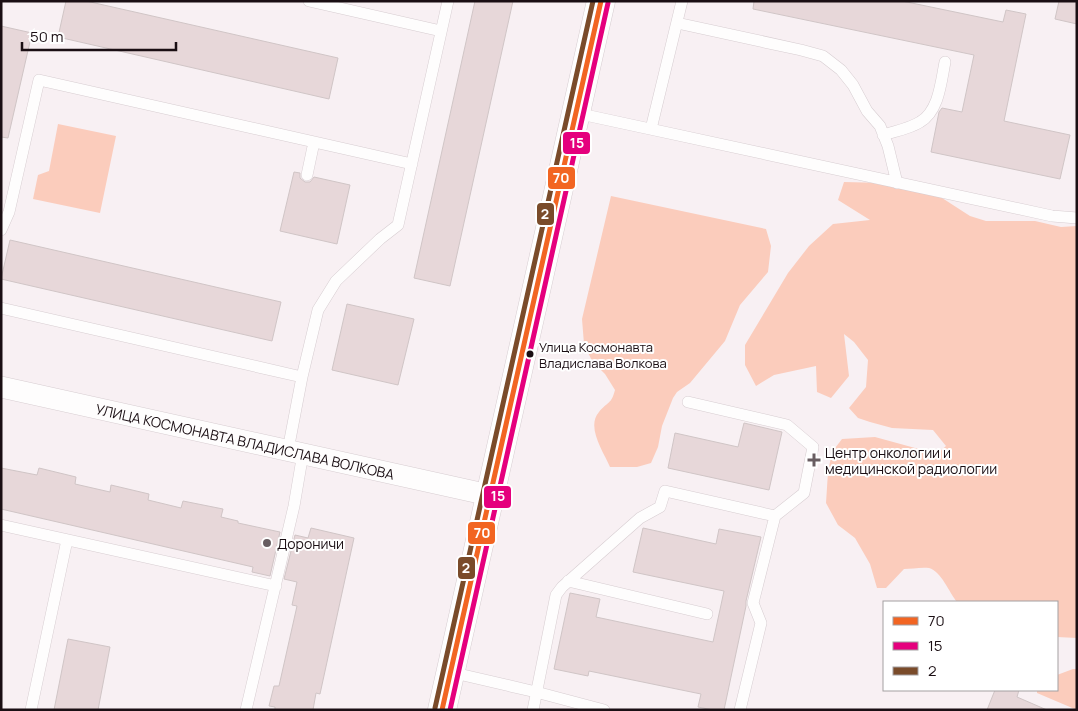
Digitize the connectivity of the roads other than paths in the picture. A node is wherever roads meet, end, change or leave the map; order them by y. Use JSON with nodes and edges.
{"nodes":[{"id":1,"x":309,"y":1,"type":"edge"},
{"id":2,"x":448,"y":1,"type":"edge"},
{"id":3,"x":601,"y":1,"type":"edge"},
{"id":4,"x":682,"y":1,"type":"edge"},
{"id":5,"x":677,"y":22,"type":"junction"},
{"id":6,"x":441,"y":31,"type":"junction"},
{"id":7,"x":945,"y":62,"type":"dead end"},
{"id":8,"x":576,"y":113,"type":"junction"},
{"id":9,"x":652,"y":130,"type":"junction"},
{"id":10,"x":883,"y":135,"type":"junction"},
{"id":11,"x":314,"y":142,"type":"junction"},
{"id":12,"x":412,"y":164,"type":"junction"},
{"id":13,"x":307,"y":175,"type":"dead end"},
{"id":14,"x":898,"y":183,"type":"junction"},
{"id":15,"x":1077,"y":218,"type":"edge"},
{"id":16,"x":1,"y":230,"type":"edge"},
{"id":17,"x":1,"y":308,"type":"edge"},
{"id":18,"x":302,"y":377,"type":"junction"},
{"id":19,"x":1,"y":387,"type":"edge"},
{"id":20,"x":688,"y":402,"type":"dead end"},
{"id":21,"x":296,"y":452,"type":"junction"},
{"id":22,"x":489,"y":495,"type":"junction"},
{"id":23,"x":775,"y":516,"type":"junction"},
{"id":24,"x":1,"y":525,"type":"edge"},
{"id":25,"x":68,"y":540,"type":"junction"},
{"id":26,"x":568,"y":581,"type":"junction"},
{"id":27,"x":276,"y":586,"type":"junction"},
{"id":28,"x":708,"y":614,"type":"dead end"},
{"id":29,"x":450,"y":672,"type":"junction"},
{"id":30,"x":536,"y":692,"type":"junction"},
{"id":31,"x":31,"y":710,"type":"edge"},
{"id":32,"x":246,"y":710,"type":"edge"},
{"id":33,"x":442,"y":710,"type":"edge"},
{"id":34,"x":533,"y":710,"type":"edge"},
{"id":35,"x":604,"y":710,"type":"edge"},
{"id":36,"x":740,"y":710,"type":"edge"}],
"edges":[{"from":1,"to":6,"type":"lane"},
{"from":2,"to":6,"type":"lane"},
{"from":3,"to":8,"type":"main road"},
{"from":4,"to":5,"type":"lane"},
{"from":5,"to":9,"type":"lane"},
{"from":5,"to":10,"type":"lane"},
{"from":6,"to":12,"type":"lane"},
{"from":7,"to":10,"type":"lane"},
{"from":8,"to":9,"type":"lane"},
{"from":8,"to":22,"type":"main road"},
{"from":9,"to":14,"type":"lane"},
{"from":10,"to":14,"type":"lane"},
{"from":11,"to":12,"type":"lane"},
{"from":11,"to":13,"type":"lane"},
{"from":11,"to":16,"type":"lane"},
{"from":12,"to":18,"type":"lane"},
{"from":14,"to":15,"type":"lane"},
{"from":17,"to":18,"type":"lane"},
{"from":18,"to":21,"type":"lane"},
{"from":19,"to":21,"type":"street","name":"УЛИЦА КОСМОНАВТА ВЛАДИСЛАВА ВОЛКОВА"},
{"from":20,"to":23,"type":"lane"},
{"from":21,"to":22,"type":"street","name":"УЛИЦА КОСМОНАВТА ВЛАДИСЛАВА ВОЛКОВА"},
{"from":21,"to":27,"type":"lane"},
{"from":22,"to":29,"type":"main road"},
{"from":23,"to":26,"type":"lane"},
{"from":23,"to":36,"type":"lane"},
{"from":24,"to":25,"type":"lane"},
{"from":25,"to":27,"type":"lane"},
{"from":25,"to":31,"type":"lane"},
{"from":26,"to":28,"type":"lane"},
{"from":26,"to":30,"type":"lane"},
{"from":27,"to":32,"type":"lane"},
{"from":29,"to":30,"type":"lane"},
{"from":29,"to":33,"type":"main road"},
{"from":30,"to":34,"type":"lane"},
{"from":30,"to":35,"type":"lane"}]}
